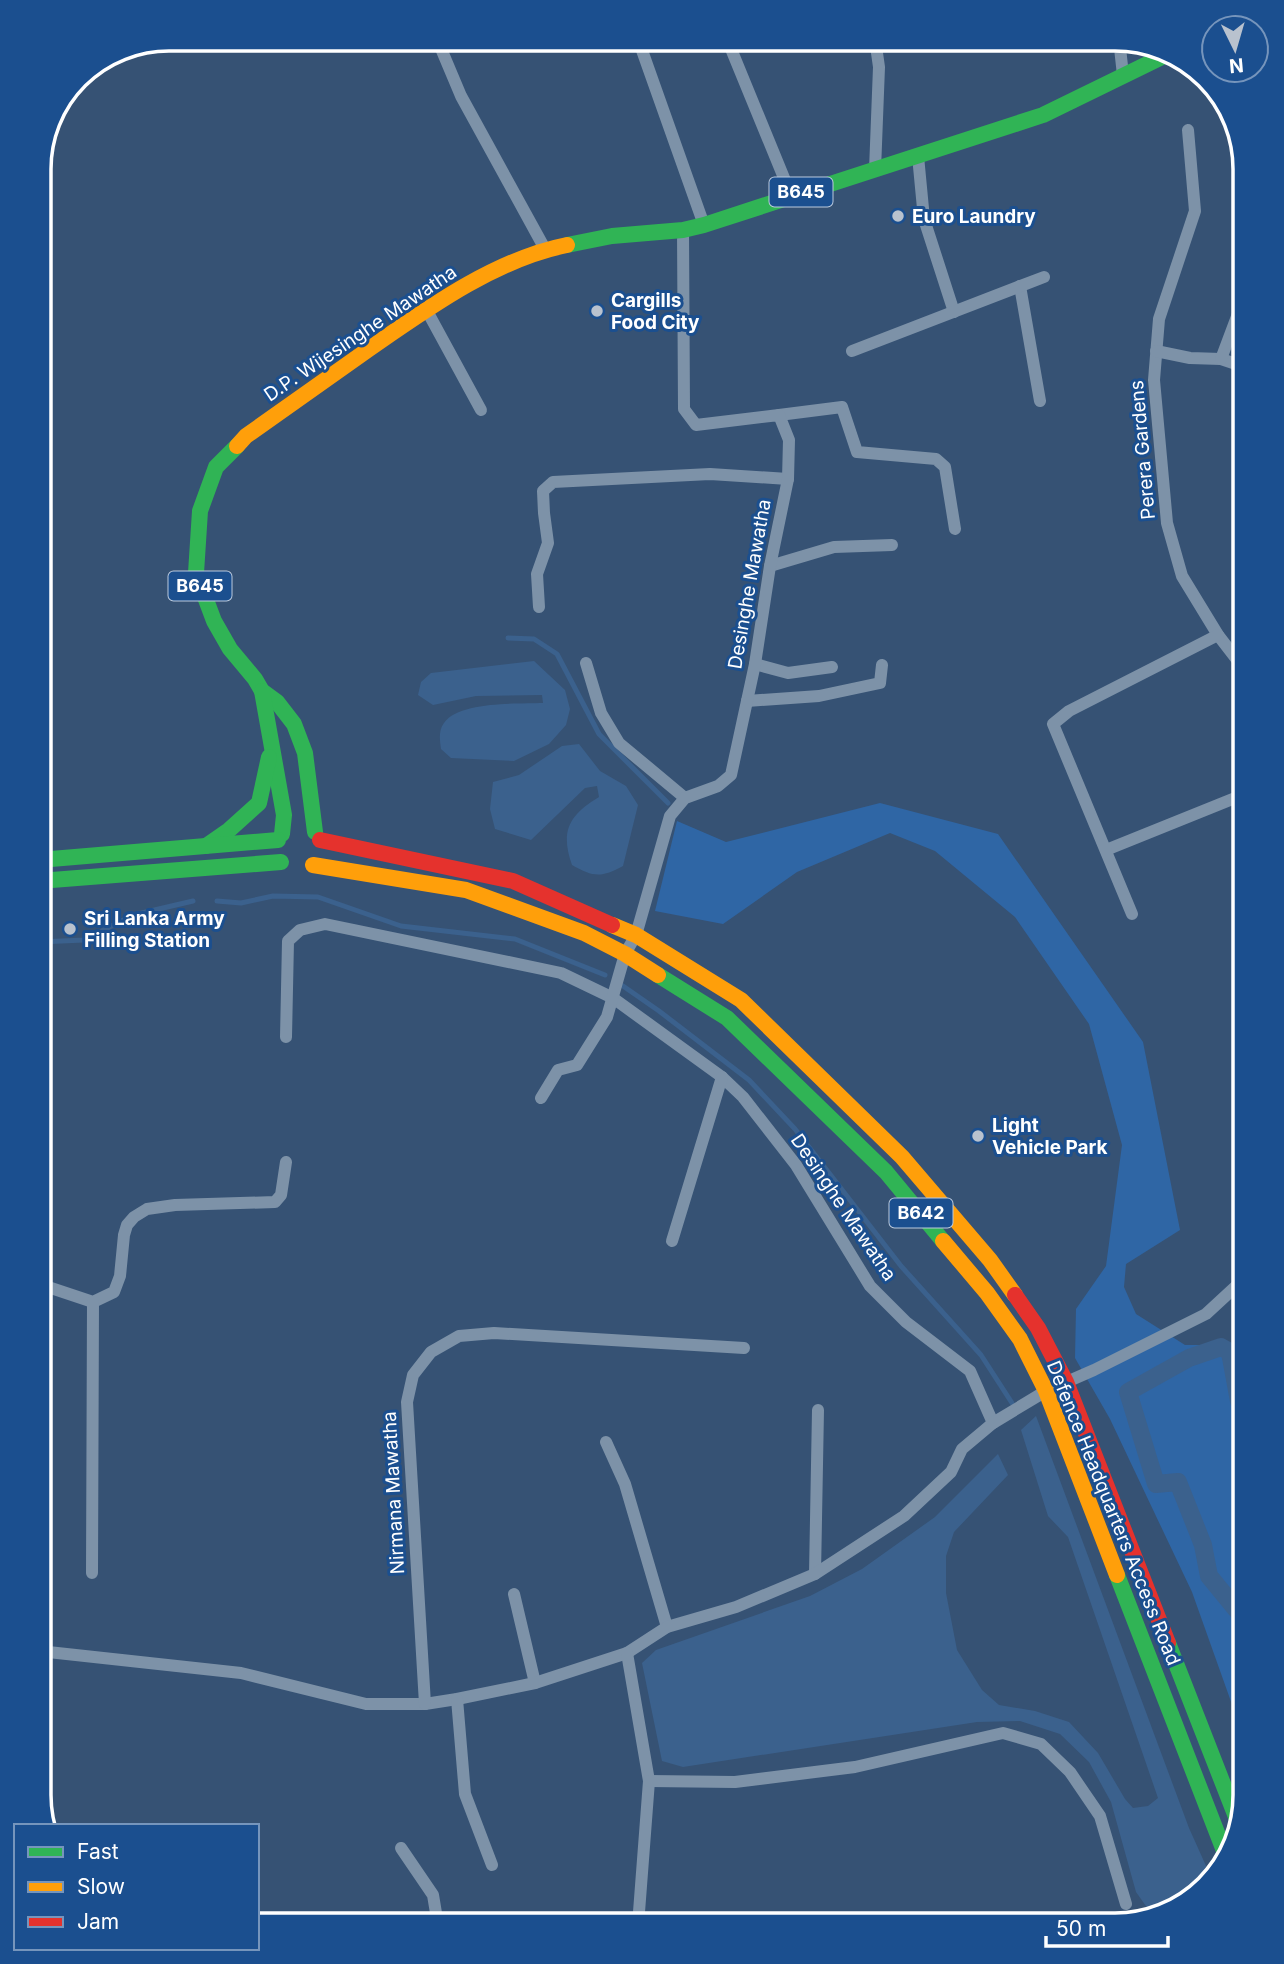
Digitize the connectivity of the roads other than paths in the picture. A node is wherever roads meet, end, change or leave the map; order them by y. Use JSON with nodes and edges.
{"nodes":[{"id":1,"x":442,"y":51,"type":"edge"},
{"id":2,"x":642,"y":51,"type":"edge"},
{"id":3,"x":732,"y":51,"type":"edge"},
{"id":4,"x":876,"y":51,"type":"edge"},
{"id":5,"x":1120,"y":51,"type":"edge"},
{"id":6,"x":1157,"y":59,"type":"edge"},
{"id":7,"x":1123,"y":75,"type":"junction"},
{"id":8,"x":1188,"y":130,"type":"dead end"},
{"id":9,"x":918,"y":156,"type":"junction"},
{"id":10,"x":875,"y":170,"type":"junction"},
{"id":11,"x":791,"y":195,"type":"junction"},
{"id":12,"x":704,"y":225,"type":"junction"},
{"id":13,"x":683,"y":230,"type":"junction"},
{"id":14,"x":545,"y":249,"type":"junction"},
{"id":15,"x":1044,"y":276,"type":"dead end"},
{"id":16,"x":1020,"y":286,"type":"junction"},
{"id":17,"x":426,"y":309,"type":"junction"},
{"id":18,"x":954,"y":312,"type":"junction"},
{"id":19,"x":1233,"y":327,"type":"edge"},
{"id":20,"x":852,"y":351,"type":"dead end"},
{"id":21,"x":1156,"y":351,"type":"junction"},
{"id":22,"x":1221,"y":359,"type":"junction"},
{"id":23,"x":1233,"y":363,"type":"edge"},
{"id":24,"x":1040,"y":401,"type":"dead end"},
{"id":25,"x":481,"y":410,"type":"dead end"},
{"id":26,"x":779,"y":415,"type":"junction"},
{"id":27,"x":788,"y":479,"type":"junction"},
{"id":28,"x":956,"y":529,"type":"dead end"},
{"id":29,"x":892,"y":545,"type":"dead end"},
{"id":30,"x":770,"y":566,"type":"junction"},
{"id":31,"x":539,"y":607,"type":"dead end"},
{"id":32,"x":1218,"y":635,"type":"junction"},
{"id":33,"x":1233,"y":654,"type":"edge"},
{"id":34,"x":586,"y":663,"type":"dead end"},
{"id":35,"x":755,"y":664,"type":"junction"},
{"id":36,"x":882,"y":665,"type":"dead end"},
{"id":37,"x":832,"y":667,"type":"dead end"},
{"id":38,"x":262,"y":691,"type":"junction"},
{"id":39,"x":747,"y":701,"type":"junction"},
{"id":40,"x":271,"y":747,"type":"junction"},
{"id":41,"x":685,"y":798,"type":"junction"},
{"id":42,"x":1233,"y":799,"type":"edge"},
{"id":43,"x":317,"y":836,"type":"junction"},
{"id":44,"x":280,"y":837,"type":"junction"},
{"id":45,"x":205,"y":847,"type":"junction"},
{"id":46,"x":1106,"y":850,"type":"junction"},
{"id":47,"x":51,"y":859,"type":"edge"},
{"id":48,"x":297,"y":867,"type":"junction"},
{"id":49,"x":51,"y":880,"type":"edge"},
{"id":50,"x":1132,"y":914,"type":"dead end"},
{"id":51,"x":636,"y":935,"type":"junction"},
{"id":52,"x":625,"y":954,"type":"junction"},
{"id":53,"x":613,"y":999,"type":"junction"},
{"id":54,"x":286,"y":1037,"type":"dead end"},
{"id":55,"x":722,"y":1077,"type":"junction"},
{"id":56,"x":541,"y":1098,"type":"dead end"},
{"id":57,"x":286,"y":1162,"type":"dead end"},
{"id":58,"x":673,"y":1241,"type":"dead end"},
{"id":59,"x":51,"y":1288,"type":"edge"},
{"id":60,"x":1233,"y":1289,"type":"edge"},
{"id":61,"x":93,"y":1301,"type":"junction"},
{"id":62,"x":744,"y":1348,"type":"dead end"},
{"id":63,"x":1066,"y":1382,"type":"junction"},
{"id":64,"x":1046,"y":1391,"type":"junction"},
{"id":65,"x":818,"y":1410,"type":"dead end"},
{"id":66,"x":993,"y":1423,"type":"junction"},
{"id":67,"x":606,"y":1442,"type":"dead end"},
{"id":68,"x":92,"y":1573,"type":"dead end"},
{"id":69,"x":815,"y":1574,"type":"junction"},
{"id":70,"x":514,"y":1594,"type":"dead end"},
{"id":71,"x":667,"y":1627,"type":"junction"},
{"id":72,"x":51,"y":1652,"type":"edge"},
{"id":73,"x":627,"y":1653,"type":"junction"},
{"id":74,"x":535,"y":1683,"type":"junction"},
{"id":75,"x":457,"y":1699,"type":"junction"},
{"id":76,"x":425,"y":1703,"type":"junction"},
{"id":77,"x":649,"y":1781,"type":"junction"},
{"id":78,"x":1232,"y":1807,"type":"edge"},
{"id":79,"x":1222,"y":1845,"type":"edge"},
{"id":80,"x":401,"y":1848,"type":"dead end"},
{"id":81,"x":492,"y":1865,"type":"dead end"},
{"id":82,"x":1126,"y":1904,"type":"dead end"},
{"id":83,"x":436,"y":1913,"type":"edge"},
{"id":84,"x":639,"y":1913,"type":"edge"}],
"edges":[{"from":1,"to":14,"type":"street"},
{"from":2,"to":12,"type":"street"},
{"from":3,"to":11,"type":"street"},
{"from":4,"to":10,"type":"street"},
{"from":5,"to":7,"type":"street"},
{"from":6,"to":7,"type":"main road","name":"D.P. Wijesinghe Mawatha","number":"B645"},
{"from":7,"to":9,"type":"main road","name":"D.P. Wijesinghe Mawatha","number":"B645"},
{"from":8,"to":21,"type":"street","name":"Perera Gardens"},
{"from":9,"to":10,"type":"main road","name":"D.P. Wijesinghe Mawatha","number":"B645"},
{"from":9,"to":18,"type":"street"},
{"from":10,"to":11,"type":"main road","name":"D.P. Wijesinghe Mawatha","number":"B645"},
{"from":11,"to":12,"type":"main road","name":"D.P. Wijesinghe Mawatha","number":"B645"},
{"from":12,"to":13,"type":"main road","name":"D.P. Wijesinghe Mawatha","number":"B645"},
{"from":13,"to":14,"type":"main road","name":"D.P. Wijesinghe Mawatha","number":"B645"},
{"from":13,"to":26,"type":"street"},
{"from":14,"to":17,"type":"main road","name":"D.P. Wijesinghe Mawatha","number":"B645"},
{"from":15,"to":16,"type":"street"},
{"from":16,"to":18,"type":"street"},
{"from":16,"to":24,"type":"street"},
{"from":17,"to":25,"type":"street"},
{"from":17,"to":38,"type":"main road","name":"D.P. Wijesinghe Mawatha","number":"B645"},
{"from":18,"to":20,"type":"street"},
{"from":19,"to":22,"type":"street"},
{"from":21,"to":22,"type":"street"},
{"from":21,"to":32,"type":"street","name":"Perera Gardens"},
{"from":22,"to":23,"type":"street"},
{"from":26,"to":27,"type":"street","name":"Desinghe Mawatha"},
{"from":26,"to":28,"type":"street"},
{"from":27,"to":30,"type":"street","name":"Desinghe Mawatha"},
{"from":27,"to":31,"type":"street"},
{"from":29,"to":30,"type":"street"},
{"from":30,"to":35,"type":"street","name":"Desinghe Mawatha"},
{"from":32,"to":33,"type":"street","name":"Perera Gardens"},
{"from":32,"to":46,"type":"street"},
{"from":34,"to":41,"type":"street"},
{"from":35,"to":37,"type":"street"},
{"from":35,"to":39,"type":"street","name":"Desinghe Mawatha"},
{"from":36,"to":39,"type":"street"},
{"from":38,"to":40,"type":"main road","name":"D.P. Wijesinghe Mawatha","number":"B645"},
{"from":38,"to":43,"type":"main road","name":"D.P. Wijesinghe Mawatha","number":"B645"},
{"from":39,"to":41,"type":"street","name":"Desinghe Mawatha"},
{"from":40,"to":44,"type":"main road","name":"D.P. Wijesinghe Mawatha","number":"B645"},
{"from":40,"to":45,"type":"main road"},
{"from":41,"to":51,"type":"street"},
{"from":42,"to":46,"type":"street"},
{"from":43,"to":44,"type":"main road"},
{"from":43,"to":48,"type":"main road"},
{"from":43,"to":51,"type":"main road","name":"Defence Headquarters Access Road","number":"B642"},
{"from":44,"to":45,"type":"main road"},
{"from":44,"to":48,"type":"main road"},
{"from":45,"to":47,"type":"main road"},
{"from":46,"to":50,"type":"street"},
{"from":48,"to":49,"type":"main road"},
{"from":48,"to":52,"type":"main road","name":"Defence Headquarters Access Road","number":"B642"},
{"from":51,"to":52,"type":"street"},
{"from":51,"to":63,"type":"main road","name":"Defence Headquarters Access Road","number":"B642"},
{"from":52,"to":53,"type":"street"},
{"from":52,"to":64,"type":"main road","name":"Defence Headquarters Access Road","number":"B642"},
{"from":53,"to":54,"type":"street","name":"Desinghe Mawatha"},
{"from":53,"to":55,"type":"street","name":"Desinghe Mawatha"},
{"from":53,"to":56,"type":"street"},
{"from":55,"to":58,"type":"street"},
{"from":55,"to":66,"type":"street","name":"Desinghe Mawatha"},
{"from":57,"to":61,"type":"street"},
{"from":59,"to":61,"type":"street"},
{"from":60,"to":63,"type":"street"},
{"from":61,"to":68,"type":"street"},
{"from":62,"to":76,"type":"street","name":"Nirmana Mawatha"},
{"from":63,"to":64,"type":"street"},
{"from":63,"to":78,"type":"main road","name":"Defence Headquarters Access Road","number":"B642"},
{"from":64,"to":66,"type":"street"},
{"from":64,"to":79,"type":"main road","name":"Defence Headquarters Access Road","number":"B642"},
{"from":65,"to":69,"type":"street"},
{"from":66,"to":69,"type":"street"},
{"from":67,"to":71,"type":"street"},
{"from":69,"to":71,"type":"street"},
{"from":70,"to":74,"type":"street"},
{"from":71,"to":73,"type":"street"},
{"from":72,"to":76,"type":"street"},
{"from":73,"to":74,"type":"street"},
{"from":73,"to":77,"type":"street"},
{"from":74,"to":75,"type":"street"},
{"from":75,"to":76,"type":"street"},
{"from":75,"to":81,"type":"street"},
{"from":77,"to":82,"type":"street"},
{"from":77,"to":84,"type":"street"},
{"from":80,"to":83,"type":"street"}]}
